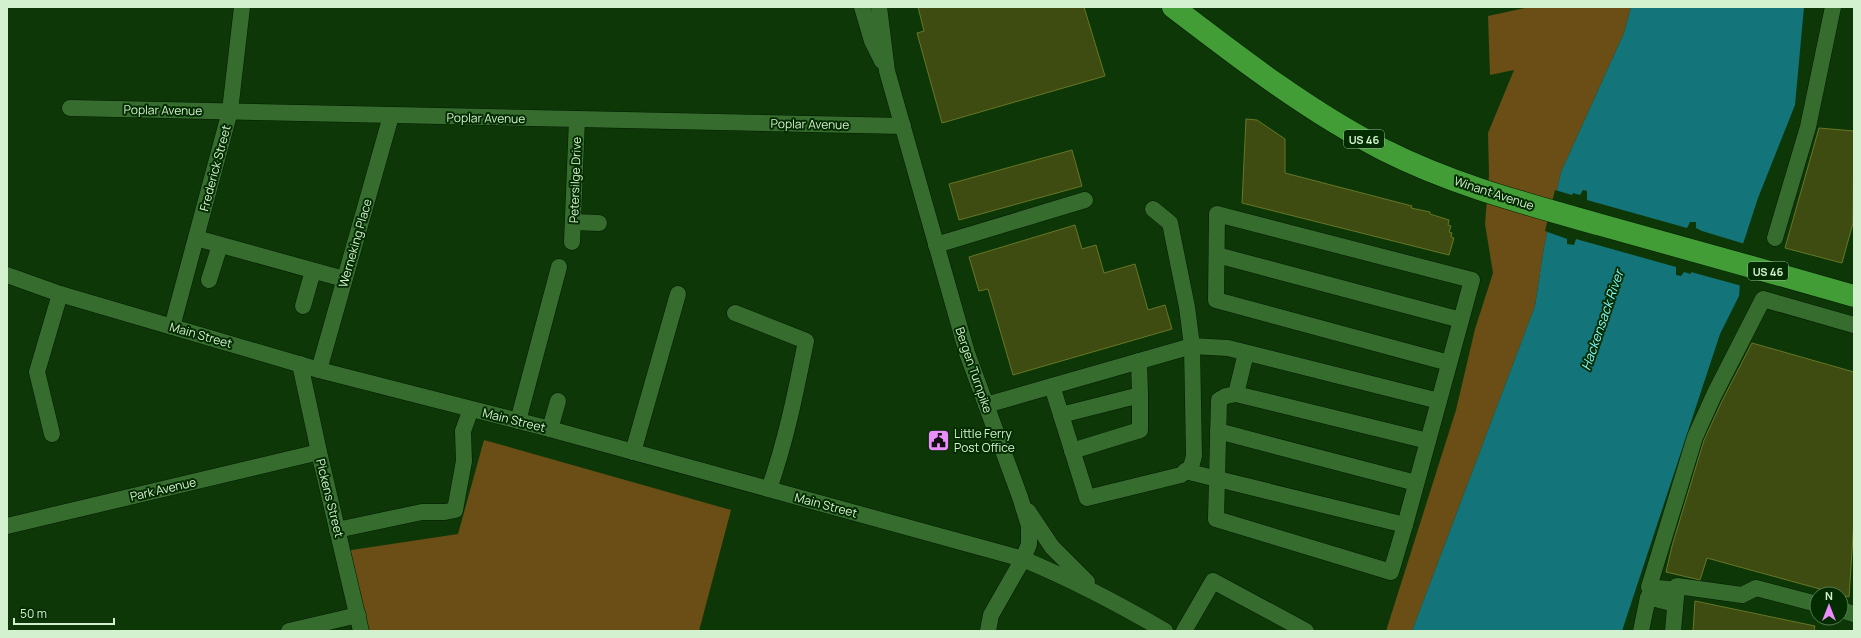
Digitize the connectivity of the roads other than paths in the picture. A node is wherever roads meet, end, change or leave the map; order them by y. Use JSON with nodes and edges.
{"nodes":[{"id":1,"x":242,"y":7,"type":"edge"},
{"id":2,"x":862,"y":7,"type":"edge"},
{"id":3,"x":879,"y":7,"type":"edge"},
{"id":4,"x":1173,"y":7,"type":"edge"},
{"id":5,"x":1833,"y":7,"type":"edge"},
{"id":6,"x":887,"y":71,"type":"junction"},
{"id":7,"x":70,"y":108,"type":"dead end"},
{"id":8,"x":230,"y":111,"type":"junction"},
{"id":9,"x":391,"y":116,"type":"junction"},
{"id":10,"x":577,"y":119,"type":"junction"},
{"id":11,"x":903,"y":126,"type":"junction"},
{"id":12,"x":1085,"y":200,"type":"dead end"},
{"id":13,"x":1154,"y":210,"type":"dead end"},
{"id":14,"x":574,"y":222,"type":"junction"},
{"id":15,"x":599,"y":223,"type":"dead end"},
{"id":16,"x":196,"y":238,"type":"junction"},
{"id":17,"x":1775,"y":238,"type":"dead end"},
{"id":18,"x":572,"y":242,"type":"dead end"},
{"id":19,"x":220,"y":245,"type":"junction"},
{"id":20,"x":936,"y":245,"type":"junction"},
{"id":21,"x":1217,"y":255,"type":"junction"},
{"id":22,"x":559,"y":267,"type":"dead end"},
{"id":23,"x":313,"y":271,"type":"junction"},
{"id":24,"x":7,"y":275,"type":"edge"},
{"id":25,"x":209,"y":280,"type":"dead end"},
{"id":26,"x":344,"y":280,"type":"junction"},
{"id":27,"x":60,"y":294,"type":"junction"},
{"id":28,"x":678,"y":294,"type":"dead end"},
{"id":29,"x":1854,"y":296,"type":"edge"},
{"id":30,"x":303,"y":306,"type":"dead end"},
{"id":31,"x":735,"y":313,"type":"dead end"},
{"id":32,"x":1461,"y":320,"type":"junction"},
{"id":33,"x":1854,"y":325,"type":"edge"},
{"id":34,"x":172,"y":327,"type":"junction"},
{"id":35,"x":1192,"y":346,"type":"junction"},
{"id":36,"x":1246,"y":353,"type":"junction"},
{"id":37,"x":1139,"y":361,"type":"junction"},
{"id":38,"x":1449,"y":363,"type":"junction"},
{"id":39,"x":300,"y":364,"type":"junction"},
{"id":40,"x":319,"y":370,"type":"junction"},
{"id":41,"x":1052,"y":386,"type":"junction"},
{"id":42,"x":1236,"y":394,"type":"junction"},
{"id":43,"x":1140,"y":395,"type":"junction"},
{"id":44,"x":1439,"y":400,"type":"junction"},
{"id":45,"x":558,"y":401,"type":"dead end"},
{"id":46,"x":986,"y":405,"type":"junction"},
{"id":47,"x":471,"y":409,"type":"junction"},
{"id":48,"x":1061,"y":415,"type":"junction"},
{"id":49,"x":518,"y":421,"type":"junction"},
{"id":50,"x":550,"y":429,"type":"junction"},
{"id":51,"x":1218,"y":431,"type":"junction"},
{"id":52,"x":52,"y":434,"type":"dead end"},
{"id":53,"x":1428,"y":441,"type":"junction"},
{"id":54,"x":1072,"y":451,"type":"junction"},
{"id":55,"x":319,"y":452,"type":"junction"},
{"id":56,"x":633,"y":452,"type":"junction"},
{"id":57,"x":1185,"y":471,"type":"junction"},
{"id":58,"x":1218,"y":479,"type":"junction"},
{"id":59,"x":1416,"y":484,"type":"junction"},
{"id":60,"x":769,"y":490,"type":"junction"},
{"id":61,"x":1020,"y":497,"type":"junction"},
{"id":62,"x":1405,"y":525,"type":"junction"},
{"id":63,"x":7,"y":526,"type":"edge"},
{"id":64,"x":337,"y":530,"type":"junction"},
{"id":65,"x":1023,"y":560,"type":"junction"},
{"id":66,"x":1104,"y":596,"type":"junction"},
{"id":67,"x":1676,"y":597,"type":"junction"},
{"id":68,"x":1809,"y":602,"type":"edge"},
{"id":69,"x":358,"y":615,"type":"junction"},
{"id":70,"x":290,"y":631,"type":"edge"},
{"id":71,"x":362,"y":631,"type":"edge"},
{"id":72,"x":988,"y":631,"type":"edge"},
{"id":73,"x":1165,"y":631,"type":"edge"},
{"id":74,"x":1184,"y":631,"type":"edge"},
{"id":75,"x":1306,"y":631,"type":"edge"},
{"id":76,"x":1641,"y":631,"type":"edge"},
{"id":77,"x":1673,"y":631,"type":"edge"}],
"edges":[{"from":1,"to":8,"type":"street","name":"Frederick Street"},
{"from":2,"to":6,"type":"street","name":"Bergen Turnpike"},
{"from":3,"to":6,"type":"street","name":"Bergen Turnpike"},
{"from":4,"to":29,"type":"highway","name":"Winant Avenue","number":"US 46"},
{"from":5,"to":17,"type":"street"},
{"from":6,"to":11,"type":"street","name":"Bergen Turnpike"},
{"from":7,"to":8,"type":"street","name":"Poplar Avenue"},
{"from":8,"to":9,"type":"street","name":"Poplar Avenue"},
{"from":8,"to":16,"type":"street","name":"Frederick Street"},
{"from":9,"to":10,"type":"street","name":"Poplar Avenue"},
{"from":9,"to":26,"type":"street","name":"Werneking Place"},
{"from":10,"to":11,"type":"street","name":"Poplar Avenue"},
{"from":10,"to":14,"type":"street","name":"Petersilge Drive"},
{"from":11,"to":20,"type":"street","name":"Bergen Turnpike"},
{"from":12,"to":20,"type":"street"},
{"from":13,"to":35,"type":"street"},
{"from":14,"to":15,"type":"street"},
{"from":14,"to":18,"type":"street","name":"Petersilge Drive"},
{"from":16,"to":19,"type":"street"},
{"from":16,"to":34,"type":"street","name":"Frederick Street"},
{"from":19,"to":23,"type":"street"},
{"from":19,"to":25,"type":"street"},
{"from":20,"to":46,"type":"street","name":"Bergen Turnpike"},
{"from":21,"to":32,"type":"street"},
{"from":21,"to":32,"type":"street"},
{"from":21,"to":38,"type":"street"},
{"from":22,"to":49,"type":"street"},
{"from":23,"to":26,"type":"street"},
{"from":23,"to":30,"type":"street"},
{"from":24,"to":27,"type":"street","name":"Main Street"},
{"from":26,"to":40,"type":"street","name":"Werneking Place"},
{"from":27,"to":34,"type":"street","name":"Main Street"},
{"from":27,"to":52,"type":"street"},
{"from":28,"to":56,"type":"street"},
{"from":31,"to":60,"type":"street"},
{"from":32,"to":38,"type":"street"},
{"from":33,"to":67,"type":"street"},
{"from":34,"to":39,"type":"street","name":"Main Street"},
{"from":35,"to":36,"type":"street"},
{"from":35,"to":37,"type":"street"},
{"from":35,"to":57,"type":"street"},
{"from":36,"to":42,"type":"street"},
{"from":36,"to":44,"type":"street"},
{"from":37,"to":41,"type":"street"},
{"from":37,"to":43,"type":"street"},
{"from":38,"to":44,"type":"street"},
{"from":39,"to":40,"type":"street","name":"Main Street"},
{"from":39,"to":55,"type":"street","name":"Pickens Street"},
{"from":40,"to":47,"type":"street","name":"Main Street"},
{"from":41,"to":46,"type":"street"},
{"from":41,"to":48,"type":"street"},
{"from":42,"to":51,"type":"street"},
{"from":42,"to":53,"type":"street"},
{"from":43,"to":48,"type":"street"},
{"from":43,"to":54,"type":"street"},
{"from":44,"to":53,"type":"street"},
{"from":45,"to":50,"type":"street"},
{"from":46,"to":61,"type":"street","name":"Bergen Turnpike"},
{"from":47,"to":49,"type":"street","name":"Main Street"},
{"from":47,"to":64,"type":"street"},
{"from":48,"to":54,"type":"street"},
{"from":49,"to":50,"type":"street","name":"Main Street"},
{"from":50,"to":56,"type":"street","name":"Main Street"},
{"from":51,"to":58,"type":"street"},
{"from":51,"to":59,"type":"street"},
{"from":53,"to":59,"type":"street"},
{"from":54,"to":57,"type":"street"},
{"from":55,"to":63,"type":"street","name":"Park Avenue"},
{"from":55,"to":64,"type":"street","name":"Pickens Street"},
{"from":56,"to":60,"type":"street","name":"Main Street"},
{"from":57,"to":58,"type":"street"},
{"from":58,"to":62,"type":"street"},
{"from":58,"to":62,"type":"street"},
{"from":59,"to":62,"type":"street"},
{"from":60,"to":65,"type":"street","name":"Main Street"},
{"from":61,"to":65,"type":"street","name":"Bergen Turnpike"},
{"from":61,"to":66,"type":"street"},
{"from":64,"to":69,"type":"street","name":"Pickens Street"},
{"from":65,"to":66,"type":"street"},
{"from":65,"to":72,"type":"street","name":"Bergen Turnpike"},
{"from":66,"to":73,"type":"street"},
{"from":67,"to":68,"type":"street"},
{"from":67,"to":76,"type":"street"},
{"from":67,"to":77,"type":"street"},
{"from":69,"to":70,"type":"street"},
{"from":69,"to":71,"type":"street","name":"Pickens Street"},
{"from":74,"to":75,"type":"street"}]}
